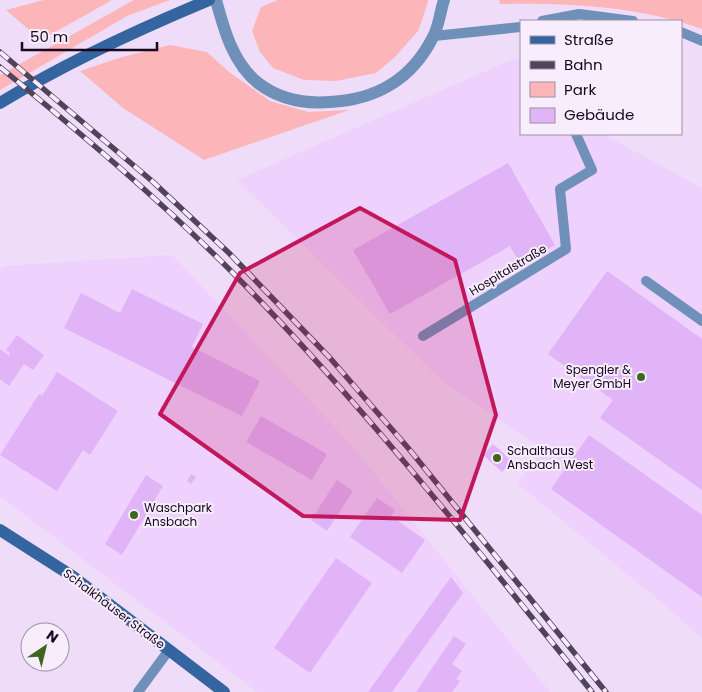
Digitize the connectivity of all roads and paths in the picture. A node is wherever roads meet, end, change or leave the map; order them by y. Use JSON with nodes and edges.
{"nodes":[{"id":1,"x":210,"y":0,"type":"edge"},
{"id":2,"x":216,"y":0,"type":"edge"},
{"id":3,"x":444,"y":0,"type":"edge"},
{"id":4,"x":547,"y":20,"type":"edge"},
{"id":5,"x":625,"y":20,"type":"edge"},
{"id":6,"x":520,"y":27,"type":"edge"},
{"id":7,"x":682,"y":32,"type":"edge"},
{"id":8,"x":434,"y":36,"type":"junction"},
{"id":9,"x":702,"y":41,"type":"edge"},
{"id":10,"x":0,"y":103,"type":"edge"},
{"id":11,"x":576,"y":135,"type":"edge"},
{"id":12,"x":646,"y":280,"type":"dead end"},
{"id":13,"x":702,"y":321,"type":"edge"},
{"id":14,"x":422,"y":336,"type":"dead end"},
{"id":15,"x":0,"y":530,"type":"edge"},
{"id":16,"x":169,"y":650,"type":"junction"},
{"id":17,"x":138,"y":692,"type":"edge"},
{"id":18,"x":224,"y":692,"type":"edge"}],
"edges":[{"from":1,"to":10,"type":"street"},
{"from":2,"to":8,"type":"street"},
{"from":3,"to":8,"type":"street"},
{"from":4,"to":5,"type":"lane"},
{"from":6,"to":8,"type":"lane"},
{"from":7,"to":9,"type":"lane"},
{"from":11,"to":14,"type":"lane","name":"Hospitalstraße"},
{"from":12,"to":13,"type":"lane"},
{"from":15,"to":16,"type":"street","name":"Schalkhäuser Straße"},
{"from":16,"to":17,"type":"lane"},
{"from":16,"to":18,"type":"street","name":"Schalkhäuser Straße"}]}
